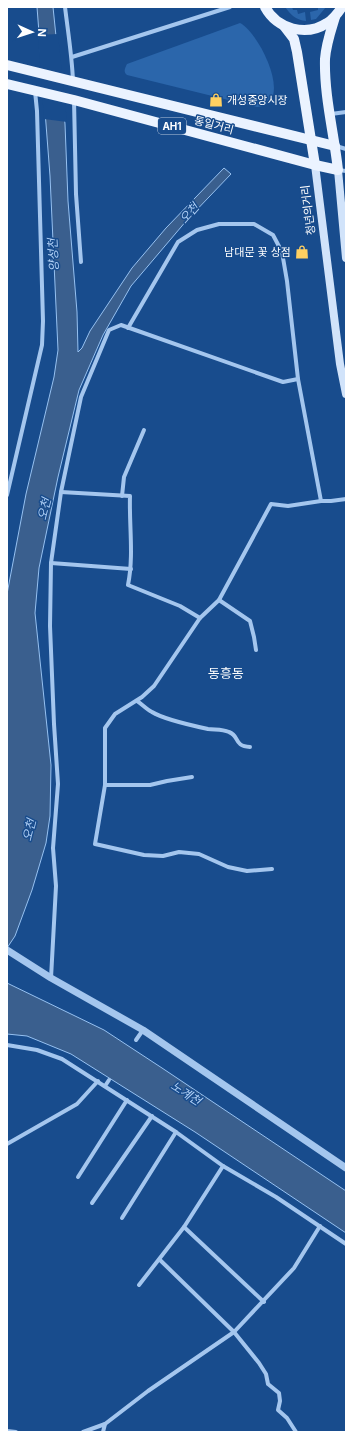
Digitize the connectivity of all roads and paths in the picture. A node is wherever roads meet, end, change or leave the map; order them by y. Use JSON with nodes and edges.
{"nodes":[{"id":1,"x":66,"y":7,"type":"edge"},
{"id":2,"x":230,"y":7,"type":"edge"},
{"id":3,"x":265,"y":7,"type":"edge"},
{"id":4,"x":342,"y":7,"type":"edge"},
{"id":5,"x":335,"y":17,"type":"junction"},
{"id":6,"x":284,"y":26,"type":"junction"},
{"id":7,"x":72,"y":57,"type":"junction"},
{"id":8,"x":7,"y":65,"type":"edge"},
{"id":9,"x":73,"y":81,"type":"junction"},
{"id":10,"x":7,"y":84,"type":"edge"},
{"id":11,"x":35,"y":91,"type":"junction"},
{"id":12,"x":74,"y":100,"type":"junction"},
{"id":13,"x":346,"y":112,"type":"edge"},
{"id":14,"x":329,"y":115,"type":"junction"},
{"id":15,"x":311,"y":140,"type":"junction"},
{"id":16,"x":335,"y":146,"type":"junction"},
{"id":17,"x":346,"y":149,"type":"edge"},
{"id":18,"x":315,"y":165,"type":"junction"},
{"id":19,"x":342,"y":170,"type":"edge"},
{"id":20,"x":346,"y":258,"type":"edge"},
{"id":21,"x":81,"y":262,"type":"dead end"},
{"id":22,"x":128,"y":328,"type":"junction"},
{"id":23,"x":298,"y":379,"type":"junction"},
{"id":24,"x":346,"y":394,"type":"edge"},
{"id":25,"x":144,"y":430,"type":"dead end"},
{"id":26,"x":61,"y":492,"type":"junction"},
{"id":27,"x":7,"y":495,"type":"edge"},
{"id":28,"x":122,"y":496,"type":"junction"},
{"id":29,"x":346,"y":499,"type":"edge"},
{"id":30,"x":321,"y":501,"type":"junction"},
{"id":31,"x":51,"y":563,"type":"junction"},
{"id":32,"x":131,"y":570,"type":"junction"},
{"id":33,"x":219,"y":600,"type":"junction"},
{"id":34,"x":200,"y":618,"type":"junction"},
{"id":35,"x":256,"y":650,"type":"dead end"},
{"id":36,"x":137,"y":701,"type":"junction"},
{"id":37,"x":250,"y":747,"type":"dead end"},
{"id":38,"x":192,"y":777,"type":"dead end"},
{"id":39,"x":105,"y":785,"type":"junction"},
{"id":40,"x":272,"y":869,"type":"dead end"},
{"id":41,"x":7,"y":950,"type":"edge"},
{"id":42,"x":51,"y":978,"type":"junction"},
{"id":43,"x":143,"y":1030,"type":"junction"},
{"id":44,"x":136,"y":1040,"type":"dead end"},
{"id":45,"x":7,"y":1045,"type":"edge"},
{"id":46,"x":108,"y":1080,"type":"dead end"},
{"id":47,"x":98,"y":1081,"type":"junction"},
{"id":48,"x":105,"y":1086,"type":"junction"},
{"id":49,"x":127,"y":1100,"type":"junction"},
{"id":50,"x":152,"y":1116,"type":"junction"},
{"id":51,"x":176,"y":1132,"type":"junction"},
{"id":52,"x":7,"y":1144,"type":"edge"},
{"id":53,"x":223,"y":1166,"type":"junction"},
{"id":54,"x":346,"y":1168,"type":"edge"},
{"id":55,"x":78,"y":1177,"type":"dead end"},
{"id":56,"x":92,"y":1203,"type":"dead end"},
{"id":57,"x":122,"y":1218,"type":"dead end"},
{"id":58,"x":320,"y":1226,"type":"junction"},
{"id":59,"x":184,"y":1227,"type":"junction"},
{"id":60,"x":346,"y":1244,"type":"edge"},
{"id":61,"x":160,"y":1260,"type":"junction"},
{"id":62,"x":139,"y":1285,"type":"dead end"},
{"id":63,"x":264,"y":1302,"type":"junction"},
{"id":64,"x":234,"y":1332,"type":"junction"},
{"id":65,"x":105,"y":1424,"type":"junction"},
{"id":66,"x":7,"y":1431,"type":"edge"},
{"id":67,"x":16,"y":1432,"type":"edge"},
{"id":68,"x":83,"y":1432,"type":"edge"},
{"id":69,"x":103,"y":1432,"type":"edge"},
{"id":70,"x":296,"y":1432,"type":"edge"}],
"edges":[{"from":1,"to":7,"type":"street"},
{"from":2,"to":7,"type":"street"},
{"from":3,"to":6,"type":"main road","name":"청년의거리"},
{"from":4,"to":5,"type":"main road"},
{"from":5,"to":6,"type":"main road"},
{"from":5,"to":14,"type":"main road"},
{"from":6,"to":15,"type":"main road","name":"청년의거리"},
{"from":7,"to":9,"type":"street"},
{"from":8,"to":9,"type":"main road","name":"통일거리","number":"AH1"},
{"from":9,"to":15,"type":"main road","name":"통일거리","number":"AH1"},
{"from":10,"to":11,"type":"main road","name":"통일거리","number":"AH1"},
{"from":11,"to":12,"type":"main road","name":"통일거리","number":"AH1"},
{"from":11,"to":27,"type":"street"},
{"from":12,"to":18,"type":"main road","name":"통일거리","number":"AH1"},
{"from":12,"to":21,"type":"street"},
{"from":13,"to":14,"type":"street"},
{"from":14,"to":16,"type":"main road"},
{"from":15,"to":16,"type":"main road","name":"통일거리","number":"AH1"},
{"from":15,"to":18,"type":"main road","name":"청년의거리"},
{"from":16,"to":17,"type":"street","name":"통일거리"},
{"from":16,"to":19,"type":"main road"},
{"from":18,"to":19,"type":"main road","name":"통일거리","number":"AH1"},
{"from":18,"to":24,"type":"main road","name":"청년의거리"},
{"from":19,"to":20,"type":"main road"},
{"from":22,"to":23,"type":"street"},
{"from":22,"to":23,"type":"street"},
{"from":22,"to":26,"type":"street"},
{"from":23,"to":30,"type":"street"},
{"from":25,"to":28,"type":"street"},
{"from":26,"to":28,"type":"street"},
{"from":26,"to":31,"type":"street"},
{"from":28,"to":32,"type":"street"},
{"from":29,"to":30,"type":"street"},
{"from":30,"to":33,"type":"street"},
{"from":31,"to":32,"type":"street"},
{"from":31,"to":42,"type":"street"},
{"from":32,"to":34,"type":"street"},
{"from":33,"to":34,"type":"street"},
{"from":33,"to":35,"type":"street"},
{"from":34,"to":36,"type":"street"},
{"from":36,"to":37,"type":"street"},
{"from":36,"to":39,"type":"street"},
{"from":38,"to":39,"type":"street"},
{"from":39,"to":40,"type":"street"},
{"from":41,"to":42,"type":"street"},
{"from":42,"to":43,"type":"street"},
{"from":43,"to":44,"type":"street"},
{"from":43,"to":54,"type":"street"},
{"from":45,"to":47,"type":"street"},
{"from":46,"to":48,"type":"street"},
{"from":47,"to":48,"type":"street"},
{"from":47,"to":52,"type":"street"},
{"from":48,"to":49,"type":"street"},
{"from":49,"to":50,"type":"street"},
{"from":49,"to":55,"type":"street"},
{"from":50,"to":51,"type":"street"},
{"from":50,"to":56,"type":"street"},
{"from":51,"to":53,"type":"street"},
{"from":51,"to":57,"type":"street"},
{"from":53,"to":58,"type":"street"},
{"from":53,"to":59,"type":"street"},
{"from":58,"to":60,"type":"street"},
{"from":58,"to":63,"type":"street"},
{"from":59,"to":61,"type":"street"},
{"from":59,"to":63,"type":"street"},
{"from":61,"to":62,"type":"street"},
{"from":61,"to":64,"type":"street"},
{"from":63,"to":64,"type":"street"},
{"from":64,"to":65,"type":"street"},
{"from":64,"to":70,"type":"street"},
{"from":65,"to":68,"type":"street"},
{"from":65,"to":69,"type":"street"},
{"from":66,"to":67,"type":"street"}]}
